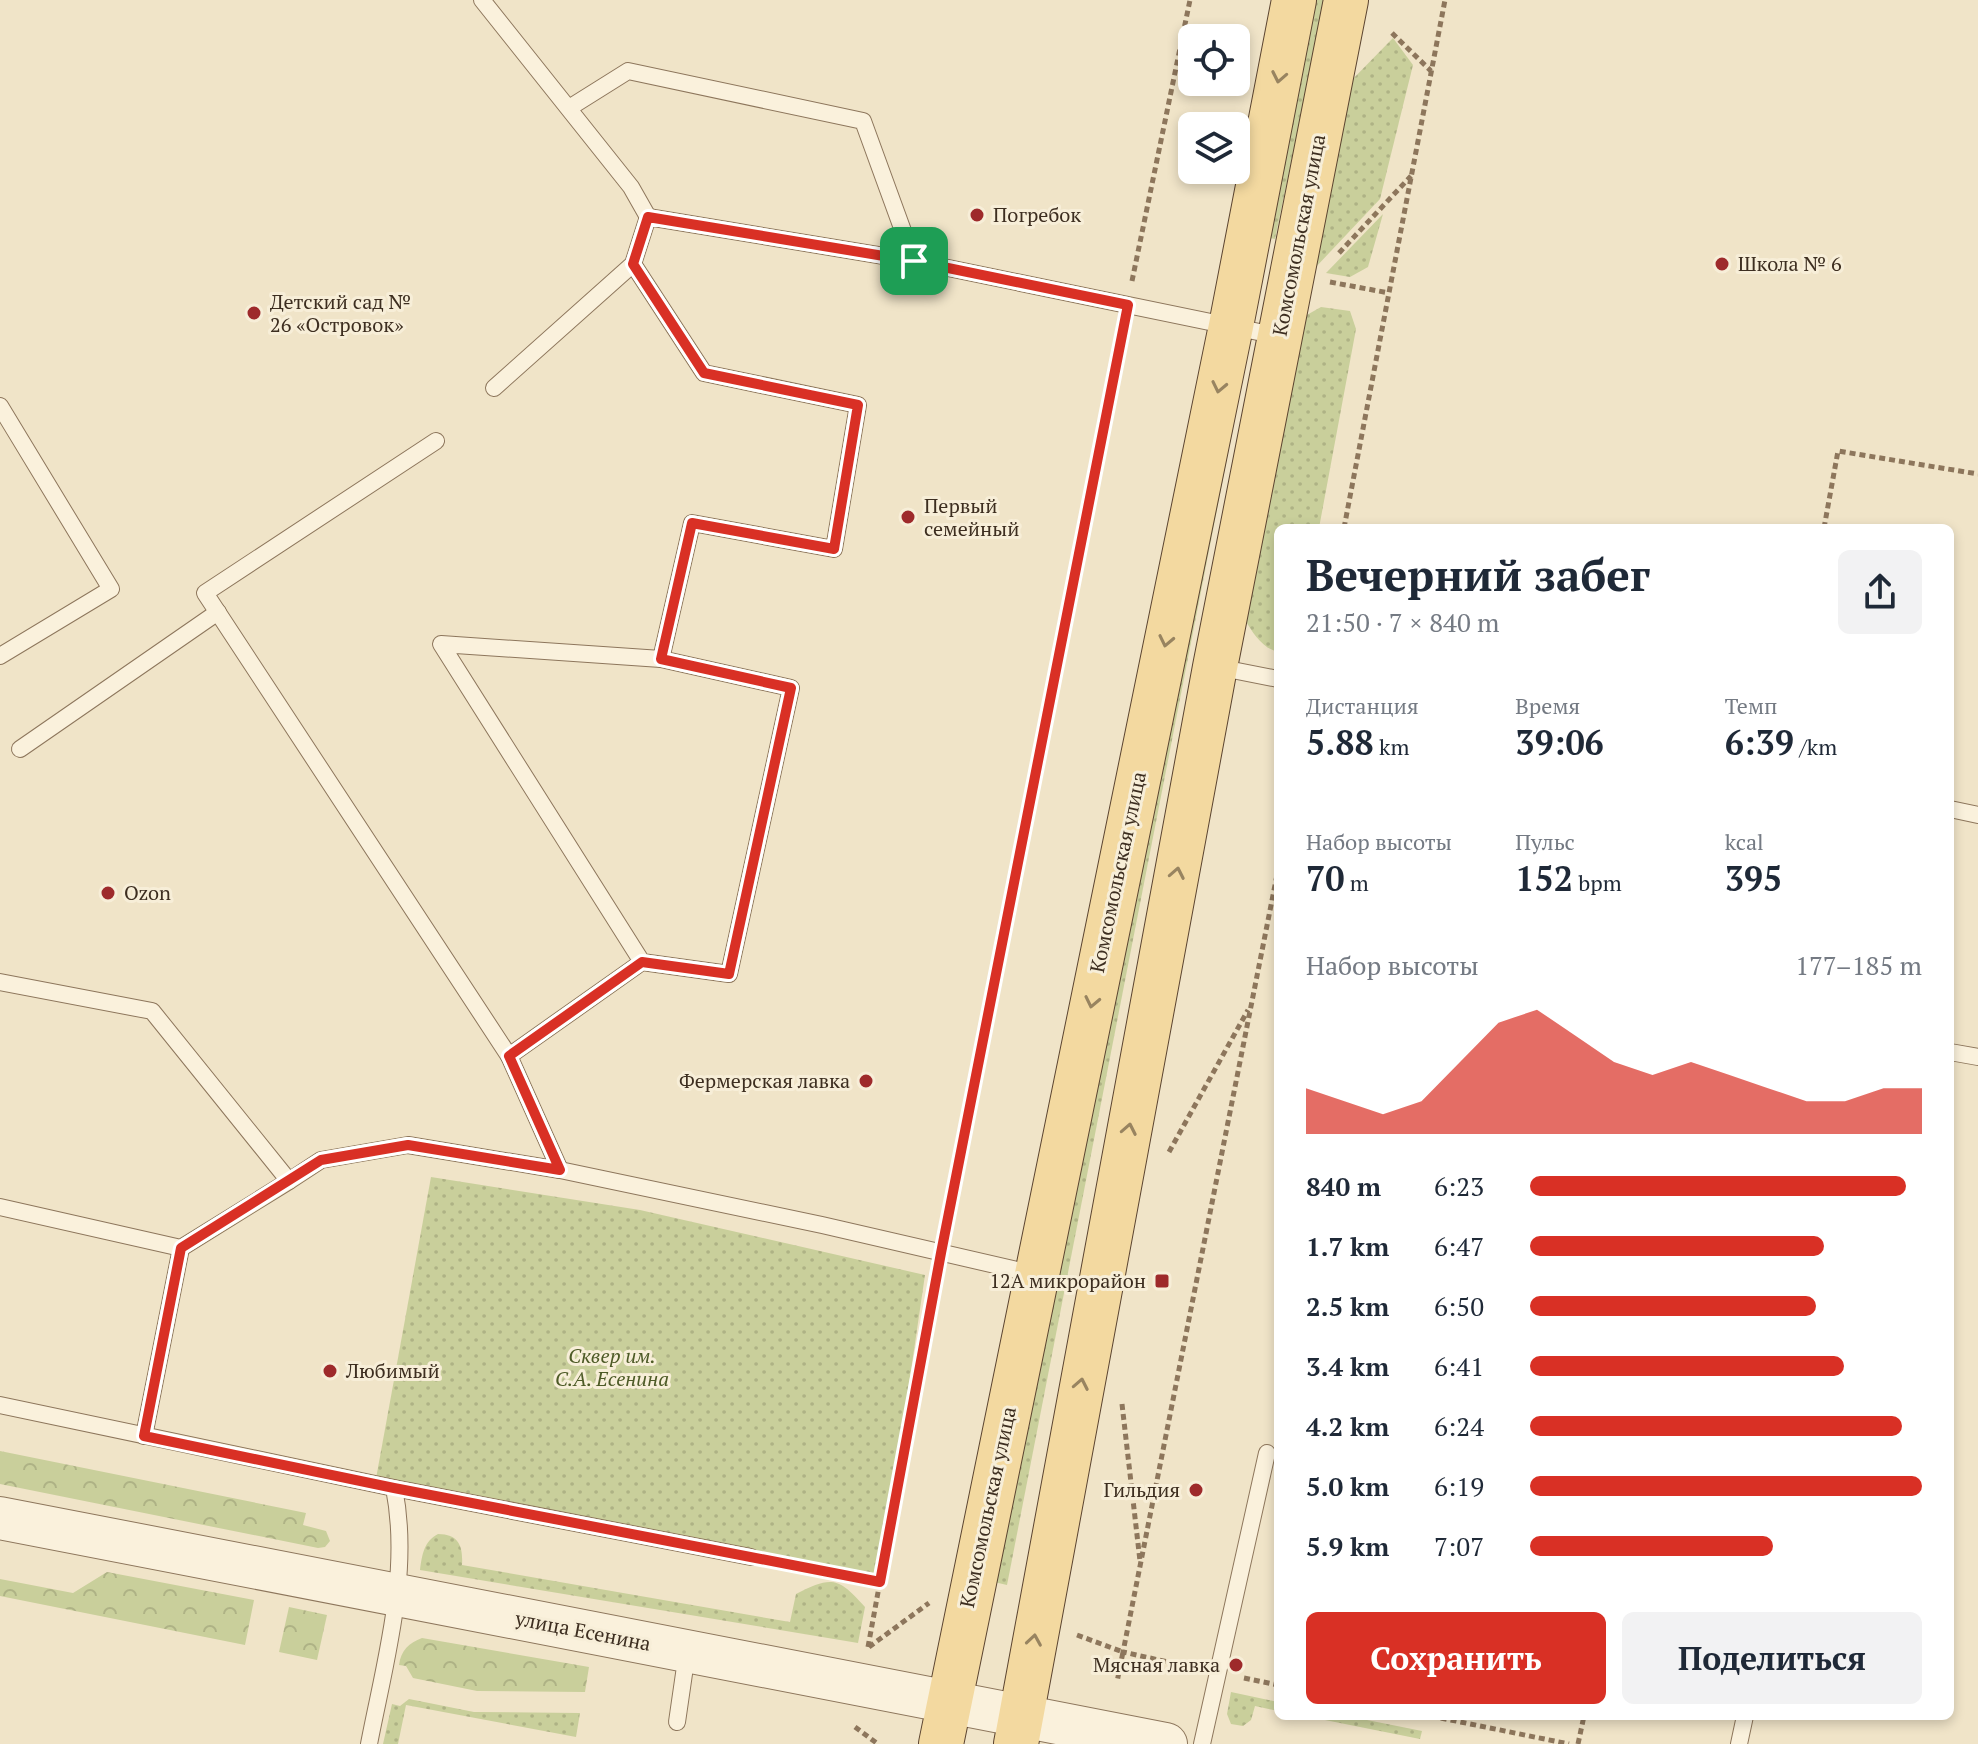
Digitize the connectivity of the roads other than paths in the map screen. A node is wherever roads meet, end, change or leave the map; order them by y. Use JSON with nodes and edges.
{"nodes":[{"id":1,"x":482,"y":0,"type":"edge"},
{"id":2,"x":1294,"y":0,"type":"edge"},
{"id":3,"x":1346,"y":0,"type":"edge"},
{"id":4,"x":569,"y":108,"type":"junction"},
{"id":5,"x":648,"y":217,"type":"junction"},
{"id":6,"x":914,"y":261,"type":"junction"},
{"id":7,"x":633,"y":264,"type":"junction"},
{"id":8,"x":1231,"y":326,"type":"junction"},
{"id":9,"x":1278,"y":336,"type":"junction"},
{"id":10,"x":494,"y":388,"type":"dead end"},
{"id":11,"x":0,"y":406,"type":"edge"},
{"id":12,"x":436,"y":441,"type":"dead end"},
{"id":13,"x":218,"y":612,"type":"junction"},
{"id":14,"x":0,"y":656,"type":"edge"},
{"id":15,"x":661,"y":659,"type":"junction"},
{"id":16,"x":1215,"y":667,"type":"junction"},
{"id":17,"x":1274,"y":678,"type":"edge"},
{"id":18,"x":20,"y":749,"type":"dead end"},
{"id":19,"x":1954,"y":810,"type":"edge"},
{"id":20,"x":1978,"y":815,"type":"edge"},
{"id":21,"x":642,"y":962,"type":"junction"},
{"id":22,"x":0,"y":982,"type":"edge"},
{"id":23,"x":1954,"y":1053,"type":"edge"},
{"id":24,"x":509,"y":1056,"type":"junction"},
{"id":25,"x":1978,"y":1057,"type":"edge"},
{"id":26,"x":560,"y":1170,"type":"junction"},
{"id":27,"x":289,"y":1181,"type":"junction"},
{"id":28,"x":0,"y":1207,"type":"edge"},
{"id":29,"x":181,"y":1248,"type":"junction"},
{"id":30,"x":1035,"y":1274,"type":"junction"},
{"id":31,"x":0,"y":1405,"type":"edge"},
{"id":32,"x":144,"y":1436,"type":"junction"},
{"id":33,"x":1267,"y":1453,"type":"dead end"},
{"id":34,"x":394,"y":1488,"type":"junction"},
{"id":35,"x":0,"y":1518,"type":"edge"},
{"id":36,"x":751,"y":1557,"type":"road end"},
{"id":37,"x":398,"y":1595,"type":"junction"},
{"id":38,"x":687,"y":1652,"type":"junction"},
{"id":39,"x":949,"y":1701,"type":"junction"},
{"id":40,"x":1744,"y":1720,"type":"edge"},
{"id":41,"x":677,"y":1722,"type":"dead end"},
{"id":42,"x":1018,"y":1731,"type":"edge"},
{"id":43,"x":369,"y":1744,"type":"edge"},
{"id":44,"x":941,"y":1744,"type":"edge"},
{"id":45,"x":1166,"y":1744,"type":"edge"},
{"id":46,"x":1202,"y":1744,"type":"edge"},
{"id":47,"x":1739,"y":1744,"type":"edge"}],
"edges":[{"from":1,"to":4,"type":"lane"},
{"from":2,"to":8,"type":"main road","name":"Комсомольская улица","one_way":true},
{"from":3,"to":9,"type":"main road","name":"Комсомольская улица"},
{"from":4,"to":5,"type":"lane"},
{"from":4,"to":6,"type":"lane"},
{"from":5,"to":6,"type":"lane"},
{"from":5,"to":7,"type":"lane"},
{"from":6,"to":8,"type":"lane"},
{"from":7,"to":10,"type":"lane"},
{"from":7,"to":15,"type":"lane"},
{"from":8,"to":9,"type":"lane"},
{"from":8,"to":30,"type":"main road","name":"Комсомольская улица","one_way":true},
{"from":9,"to":16,"type":"main road","name":"Комсомольская улица"},
{"from":11,"to":14,"type":"lane"},
{"from":12,"to":13,"type":"lane"},
{"from":13,"to":18,"type":"lane"},
{"from":13,"to":24,"type":"lane"},
{"from":15,"to":21,"type":"lane"},
{"from":15,"to":21,"type":"lane"},
{"from":16,"to":17,"type":"lane"},
{"from":42,"to":16,"type":"main road","name":"Комсомольская улица","one_way":true},
{"from":19,"to":20,"type":"lane"},
{"from":21,"to":24,"type":"lane"},
{"from":22,"to":27,"type":"lane"},
{"from":23,"to":25,"type":"lane"},
{"from":24,"to":26,"type":"lane"},
{"from":26,"to":27,"type":"lane"},
{"from":26,"to":30,"type":"lane"},
{"from":27,"to":29,"type":"lane"},
{"from":28,"to":29,"type":"lane"},
{"from":29,"to":32,"type":"lane"},
{"from":30,"to":39,"type":"main road","name":"Комсомольская улица"},
{"from":31,"to":32,"type":"lane"},
{"from":32,"to":34,"type":"lane"},
{"from":33,"to":46,"type":"lane"},
{"from":34,"to":36,"type":"lane"},
{"from":34,"to":37,"type":"lane"},
{"from":35,"to":37,"type":"street","name":"улица Есенина"},
{"from":37,"to":38,"type":"street","name":"улица Есенина"},
{"from":37,"to":43,"type":"lane"},
{"from":38,"to":39,"type":"street","name":"улица Есенина"},
{"from":38,"to":41,"type":"lane"},
{"from":39,"to":42,"type":"street","name":"улица Есенина"},
{"from":39,"to":44,"type":"main road","name":"Комсомольская улица"},
{"from":40,"to":47,"type":"lane"},
{"from":42,"to":45,"type":"street","name":"улица Есенина"}]}
